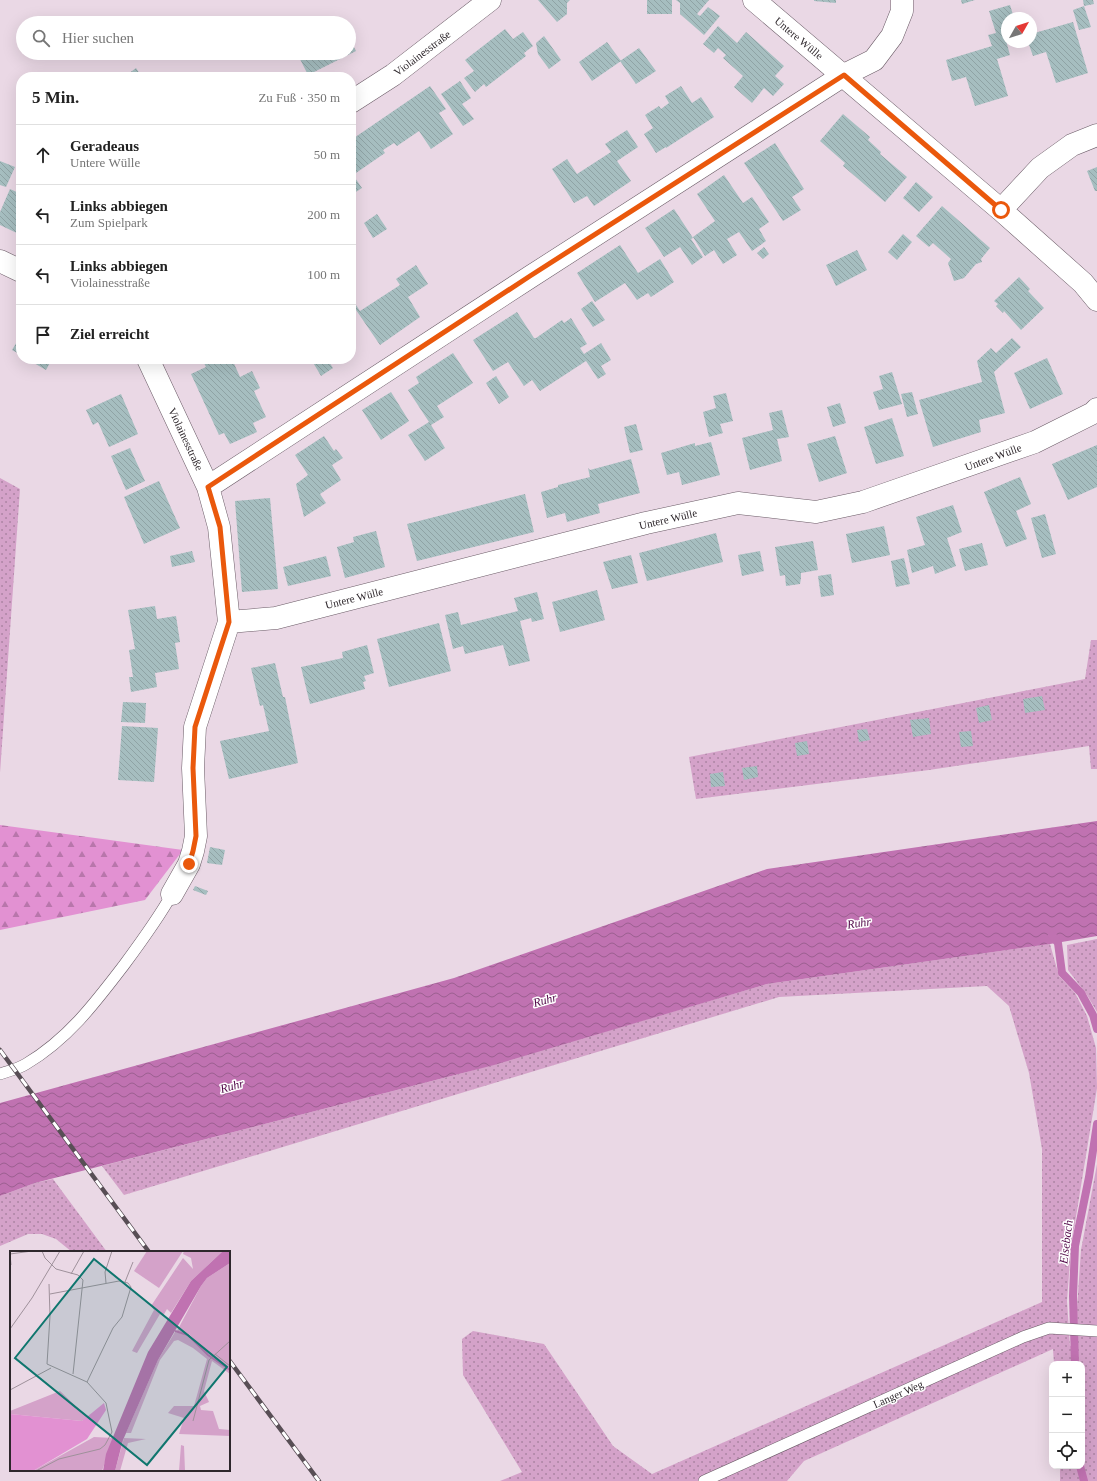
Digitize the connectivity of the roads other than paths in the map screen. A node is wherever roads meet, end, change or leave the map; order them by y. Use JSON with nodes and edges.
{"nodes":[{"id":1,"x":490,"y":0,"type":"edge"},
{"id":2,"x":754,"y":0,"type":"edge"},
{"id":3,"x":902,"y":0,"type":"edge"},
{"id":4,"x":844,"y":75,"type":"junction"},
{"id":5,"x":356,"y":99,"type":"edge"},
{"id":6,"x":1097,"y":135,"type":"edge"},
{"id":7,"x":1001,"y":210,"type":"junction"},
{"id":8,"x":0,"y":261,"type":"edge"},
{"id":9,"x":16,"y":269,"type":"edge"},
{"id":10,"x":1097,"y":300,"type":"edge"},
{"id":11,"x":150,"y":364,"type":"edge"},
{"id":12,"x":1097,"y":409,"type":"edge"},
{"id":13,"x":208,"y":487,"type":"junction"},
{"id":14,"x":229,"y":622,"type":"junction"},
{"id":15,"x":172,"y":894,"type":"joint"},
{"id":16,"x":0,"y":1074,"type":"edge"},
{"id":17,"x":1096,"y":1331,"type":"edge"},
{"id":18,"x":704,"y":1481,"type":"edge"}],
"edges":[{"from":1,"to":5,"type":"street","name":"Violainesstraße"},
{"from":2,"to":4,"type":"street","name":"Untere Wülle"},
{"from":3,"to":4,"type":"street"},
{"from":4,"to":7,"type":"street","name":"Untere Wülle"},
{"from":4,"to":13,"type":"street"},
{"from":6,"to":7,"type":"street"},
{"from":7,"to":10,"type":"street","name":"Untere Wülle"},
{"from":8,"to":9,"type":"street"},
{"from":11,"to":13,"type":"street","name":"Violainesstraße"},
{"from":12,"to":14,"type":"street","name":"Untere Wülle"},
{"from":13,"to":14,"type":"street","name":"Violainesstraße"},
{"from":14,"to":15,"type":"street","name":"Violainesstraße"},
{"from":15,"to":16,"type":"lane"},
{"from":17,"to":18,"type":"lane","name":"Langer Weg"}]}
